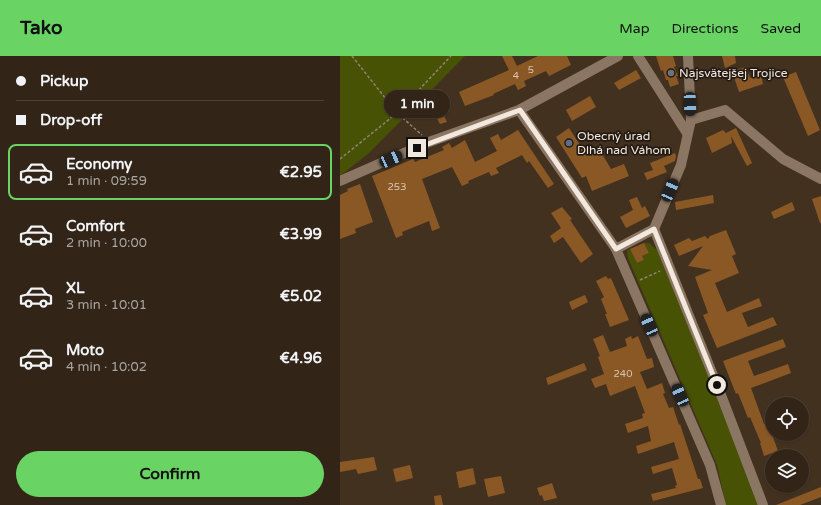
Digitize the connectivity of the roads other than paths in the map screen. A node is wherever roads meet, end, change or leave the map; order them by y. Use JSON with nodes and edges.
{"nodes":[{"id":1,"x":618,"y":56,"type":"edge"},
{"id":2,"x":638,"y":56,"type":"edge"},
{"id":3,"x":688,"y":56,"type":"edge"},
{"id":4,"x":520,"y":110,"type":"junction"},
{"id":5,"x":691,"y":120,"type":"junction"},
{"id":6,"x":687,"y":133,"type":"junction"},
{"id":7,"x":821,"y":179,"type":"edge"},
{"id":8,"x":340,"y":181,"type":"edge"},
{"id":9,"x":654,"y":229,"type":"junction"},
{"id":10,"x":616,"y":249,"type":"junction"},
{"id":11,"x":721,"y":505,"type":"edge"},
{"id":12,"x":763,"y":505,"type":"edge"}],
"edges":[{"from":1,"to":4,"type":"street"},
{"from":2,"to":6,"type":"street"},
{"from":3,"to":5,"type":"street"},
{"from":4,"to":8,"type":"street"},
{"from":4,"to":10,"type":"street"},
{"from":5,"to":6,"type":"street"},
{"from":5,"to":7,"type":"street"},
{"from":6,"to":9,"type":"street"},
{"from":9,"to":10,"type":"street"},
{"from":9,"to":12,"type":"street"},
{"from":10,"to":11,"type":"street"}]}
